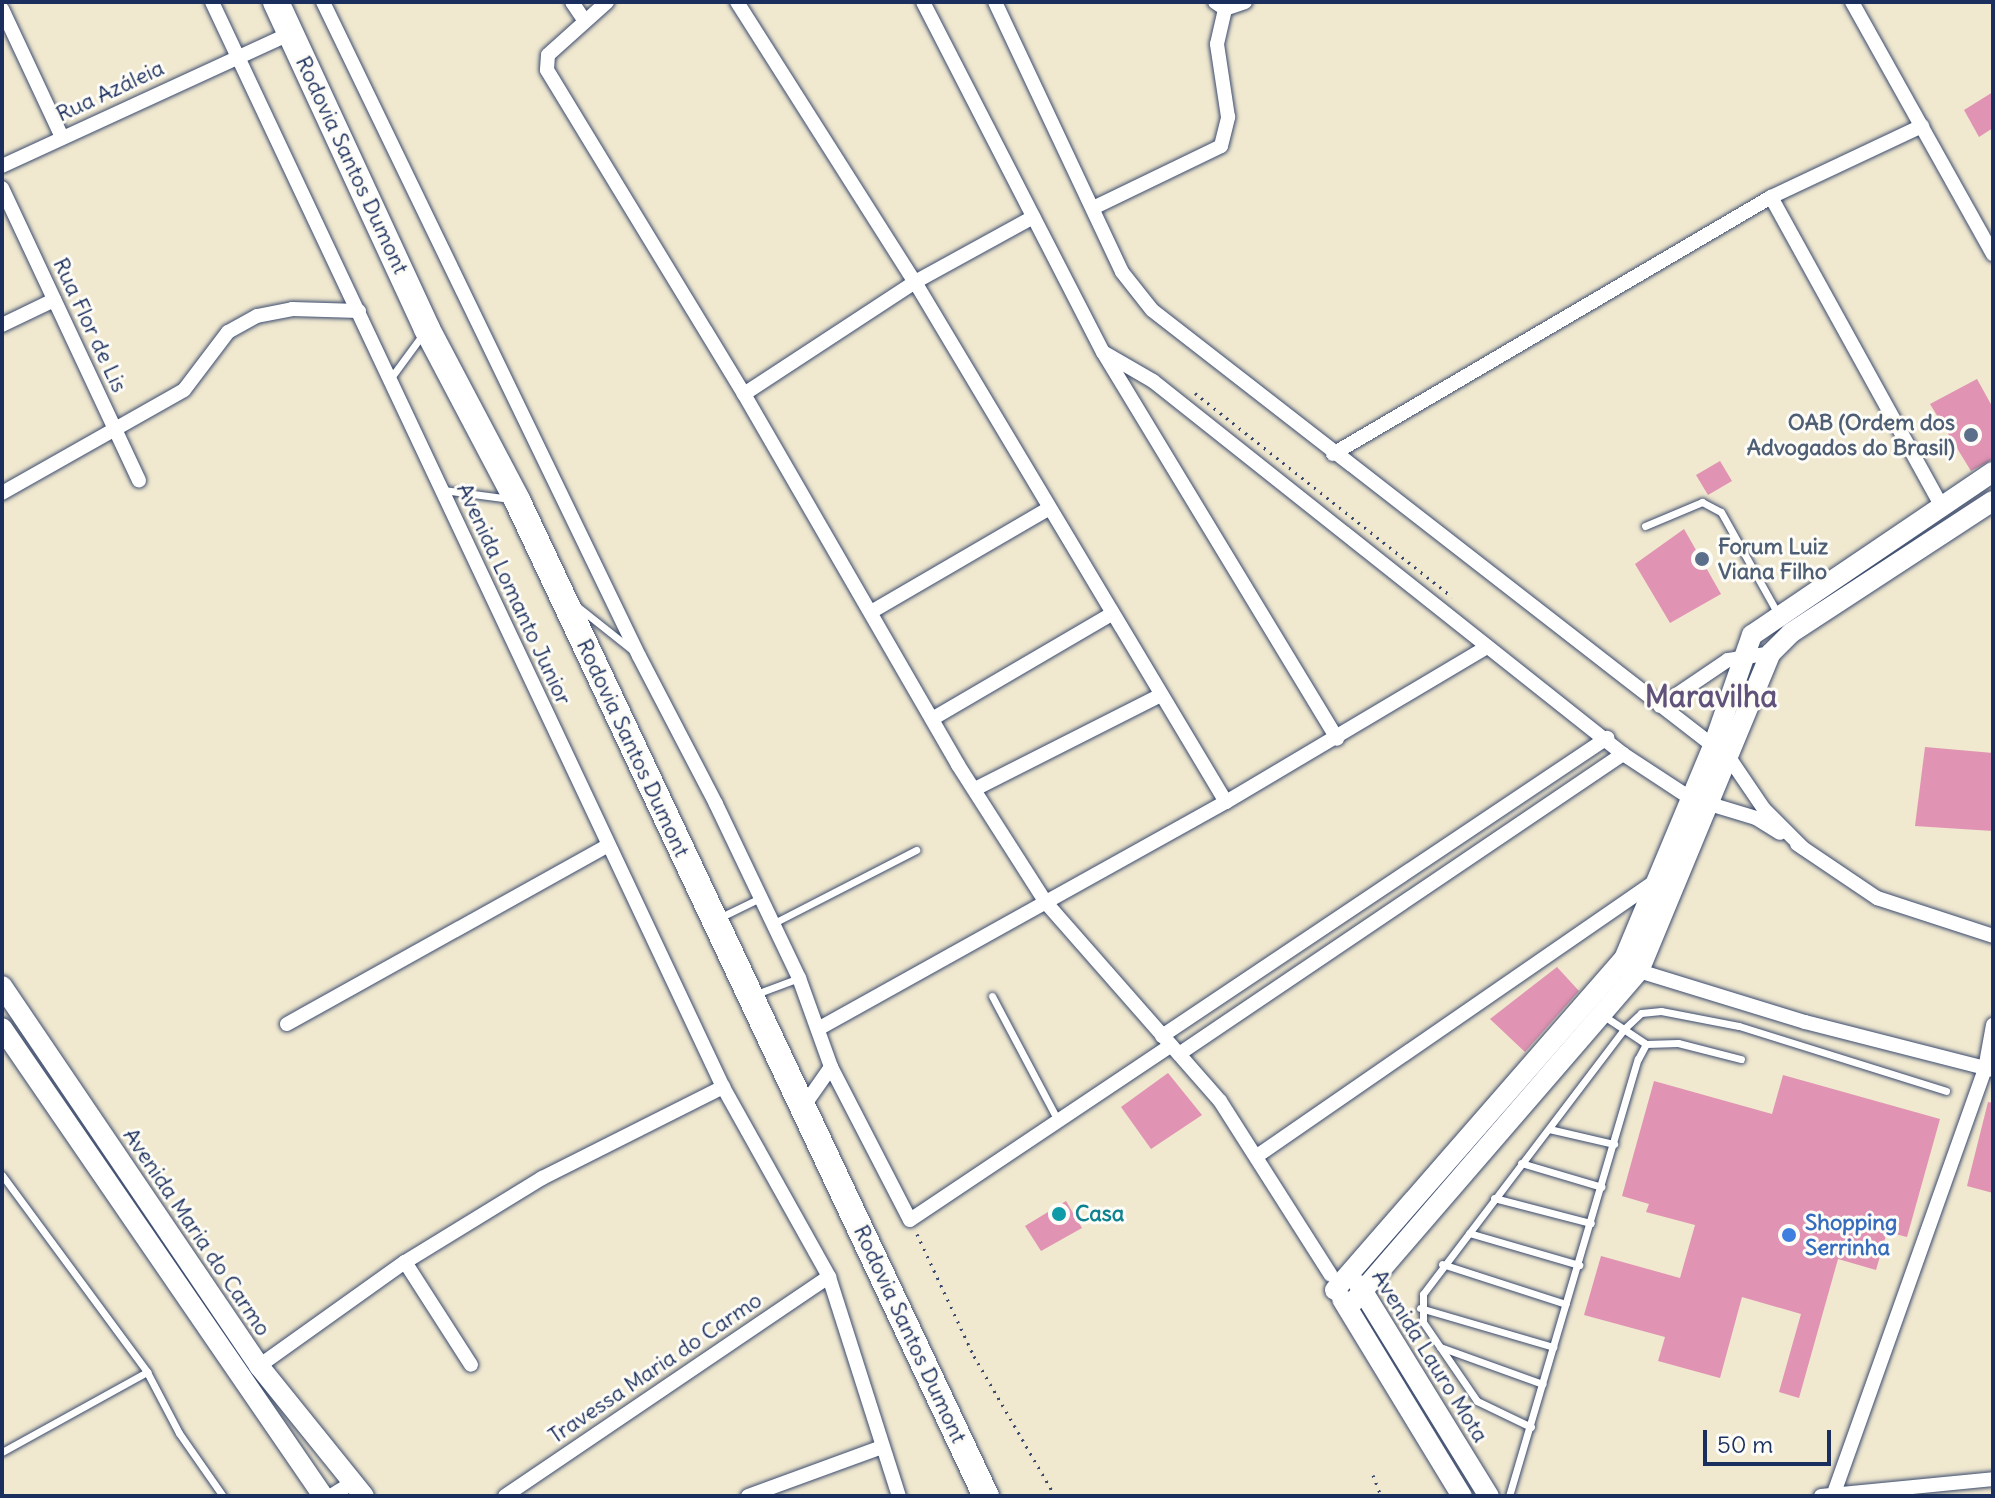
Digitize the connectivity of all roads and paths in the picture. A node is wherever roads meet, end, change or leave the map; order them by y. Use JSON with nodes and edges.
{"nodes":[{"id":1,"x":212,"y":2,"type":"edge"},
{"id":2,"x":276,"y":2,"type":"edge"},
{"id":3,"x":323,"y":2,"type":"edge"},
{"id":4,"x":572,"y":2,"type":"edge"},
{"id":5,"x":607,"y":2,"type":"edge"},
{"id":6,"x":737,"y":2,"type":"edge"},
{"id":7,"x":923,"y":2,"type":"edge"},
{"id":8,"x":995,"y":2,"type":"edge"},
{"id":9,"x":1245,"y":2,"type":"edge"},
{"id":10,"x":1852,"y":2,"type":"edge"},
{"id":11,"x":1220,"y":6,"type":"edge"},
{"id":12,"x":2,"y":9,"type":"edge"},
{"id":13,"x":585,"y":21,"type":"junction"},
{"id":14,"x":291,"y":33,"type":"junction"},
{"id":15,"x":238,"y":55,"type":"junction"},
{"id":16,"x":1922,"y":126,"type":"junction"},
{"id":17,"x":62,"y":137,"type":"junction"},
{"id":18,"x":2,"y":166,"type":"edge"},
{"id":19,"x":2,"y":188,"type":"edge"},
{"id":20,"x":1771,"y":197,"type":"junction"},
{"id":21,"x":1093,"y":208,"type":"junction"},
{"id":22,"x":1033,"y":217,"type":"junction"},
{"id":23,"x":1993,"y":254,"type":"edge"},
{"id":24,"x":915,"y":282,"type":"junction"},
{"id":25,"x":54,"y":300,"type":"junction"},
{"id":26,"x":359,"y":311,"type":"junction"},
{"id":27,"x":2,"y":325,"type":"edge"},
{"id":28,"x":427,"y":329,"type":"junction"},
{"id":29,"x":1103,"y":352,"type":"junction"},
{"id":30,"x":390,"y":379,"type":"junction"},
{"id":31,"x":744,"y":394,"type":"junction"},
{"id":32,"x":116,"y":432,"type":"junction"},
{"id":33,"x":1333,"y":454,"type":"junction"},
{"id":34,"x":1993,"y":472,"type":"edge"},
{"id":35,"x":139,"y":481,"type":"dead end"},
{"id":36,"x":442,"y":490,"type":"junction"},
{"id":37,"x":2,"y":493,"type":"edge"},
{"id":38,"x":517,"y":500,"type":"junction"},
{"id":39,"x":1993,"y":501,"type":"edge"},
{"id":40,"x":1942,"y":507,"type":"junction"},
{"id":41,"x":1048,"y":509,"type":"junction"},
{"id":42,"x":1645,"y":526,"type":"dead end"},
{"id":43,"x":558,"y":591,"type":"junction"},
{"id":44,"x":871,"y":612,"type":"junction"},
{"id":45,"x":1110,"y":615,"type":"junction"},
{"id":46,"x":1779,"y":616,"type":"junction"},
{"id":47,"x":1487,"y":647,"type":"junction"},
{"id":48,"x":1771,"y":653,"type":"junction"},
{"id":49,"x":639,"y":656,"type":"junction"},
{"id":50,"x":1746,"y":657,"type":"junction"},
{"id":51,"x":1159,"y":696,"type":"junction"},
{"id":52,"x":1660,"y":706,"type":"junction"},
{"id":53,"x":932,"y":719,"type":"junction"},
{"id":54,"x":1607,"y":738,"type":"junction"},
{"id":55,"x":1337,"y":739,"type":"junction"},
{"id":56,"x":1623,"y":754,"type":"junction"},
{"id":57,"x":1721,"y":754,"type":"junction"},
{"id":58,"x":975,"y":789,"type":"junction"},
{"id":59,"x":1226,"y":802,"type":"junction"},
{"id":60,"x":1700,"y":802,"type":"junction"},
{"id":61,"x":607,"y":846,"type":"junction"},
{"id":62,"x":1803,"y":848,"type":"junction"},
{"id":63,"x":916,"y":850,"type":"dead end"},
{"id":64,"x":1656,"y":881,"type":"junction"},
{"id":65,"x":760,"y":898,"type":"junction"},
{"id":66,"x":1047,"y":904,"type":"junction"},
{"id":67,"x":714,"y":920,"type":"junction"},
{"id":68,"x":772,"y":924,"type":"junction"},
{"id":69,"x":1993,"y":936,"type":"edge"},
{"id":70,"x":1631,"y":965,"type":"junction"},
{"id":71,"x":799,"y":978,"type":"junction"},
{"id":72,"x":2,"y":986,"type":"edge"},
{"id":73,"x":992,"y":996,"type":"dead end"},
{"id":74,"x":750,"y":997,"type":"junction"},
{"id":75,"x":1587,"y":1002,"type":"junction"},
{"id":76,"x":1604,"y":1016,"type":"junction"},
{"id":77,"x":287,"y":1024,"type":"dead end"},
{"id":78,"x":1993,"y":1025,"type":"edge"},
{"id":79,"x":2,"y":1028,"type":"edge"},
{"id":80,"x":818,"y":1029,"type":"junction"},
{"id":81,"x":1624,"y":1029,"type":"junction"},
{"id":82,"x":1646,"y":1044,"type":"junction"},
{"id":83,"x":1171,"y":1045,"type":"junction"},
{"id":84,"x":1741,"y":1059,"type":"dead end"},
{"id":85,"x":831,"y":1067,"type":"junction"},
{"id":86,"x":1989,"y":1069,"type":"edge"},
{"id":87,"x":723,"y":1087,"type":"junction"},
{"id":88,"x":1946,"y":1091,"type":"dead end"},
{"id":89,"x":803,"y":1107,"type":"junction"},
{"id":90,"x":1056,"y":1117,"type":"junction"},
{"id":91,"x":1549,"y":1129,"type":"junction"},
{"id":92,"x":1614,"y":1144,"type":"junction"},
{"id":93,"x":1257,"y":1156,"type":"junction"},
{"id":94,"x":1521,"y":1163,"type":"junction"},
{"id":95,"x":2,"y":1175,"type":"edge"},
{"id":96,"x":1602,"y":1187,"type":"junction"},
{"id":97,"x":1494,"y":1198,"type":"junction"},
{"id":98,"x":910,"y":1220,"type":"junction"},
{"id":99,"x":1591,"y":1223,"type":"junction"},
{"id":100,"x":1469,"y":1233,"type":"junction"},
{"id":101,"x":405,"y":1262,"type":"junction"},
{"id":102,"x":1442,"y":1264,"type":"junction"},
{"id":103,"x":1579,"y":1265,"type":"junction"},
{"id":104,"x":829,"y":1277,"type":"junction"},
{"id":105,"x":1339,"y":1280,"type":"junction"},
{"id":106,"x":1365,"y":1293,"type":"junction"},
{"id":107,"x":1566,"y":1304,"type":"junction"},
{"id":108,"x":1348,"y":1308,"type":"junction"},
{"id":109,"x":1420,"y":1308,"type":"junction"},
{"id":110,"x":1440,"y":1347,"type":"junction"},
{"id":111,"x":1553,"y":1347,"type":"junction"},
{"id":112,"x":471,"y":1365,"type":"dead end"},
{"id":113,"x":259,"y":1366,"type":"junction"},
{"id":114,"x":147,"y":1372,"type":"junction"},
{"id":115,"x":1543,"y":1384,"type":"junction"},
{"id":116,"x":1531,"y":1427,"type":"junction"},
{"id":117,"x":882,"y":1447,"type":"junction"},
{"id":118,"x":2,"y":1452,"type":"edge"},
{"id":119,"x":1373,"y":1475,"type":"dead end"},
{"id":120,"x":1993,"y":1479,"type":"edge"},
{"id":121,"x":358,"y":1489,"type":"edge"},
{"id":122,"x":1830,"y":1495,"type":"edge"},
{"id":123,"x":223,"y":1496,"type":"edge"},
{"id":124,"x":323,"y":1496,"type":"edge"},
{"id":125,"x":331,"y":1496,"type":"edge"},
{"id":126,"x":505,"y":1496,"type":"edge"},
{"id":127,"x":748,"y":1496,"type":"edge"},
{"id":128,"x":899,"y":1496,"type":"edge"},
{"id":129,"x":986,"y":1496,"type":"edge"},
{"id":130,"x":1055,"y":1496,"type":"edge"},
{"id":131,"x":1381,"y":1496,"type":"edge"},
{"id":132,"x":1462,"y":1496,"type":"edge"},
{"id":133,"x":1489,"y":1496,"type":"edge"},
{"id":134,"x":1509,"y":1496,"type":"edge"}],
"edges":[{"from":1,"to":15,"type":"street","name":"Avenida Lomanto Junior"},
{"from":2,"to":14,"type":"highway","name":"Rodovia Santos Dumont"},
{"from":3,"to":49,"type":"street"},
{"from":4,"to":13,"type":"street"},
{"from":5,"to":13,"type":"street"},
{"from":6,"to":24,"type":"street"},
{"from":7,"to":22,"type":"street"},
{"from":8,"to":21,"type":"street"},
{"from":9,"to":11,"type":"street"},
{"from":10,"to":16,"type":"street"},
{"from":11,"to":21,"type":"street"},
{"from":12,"to":17,"type":"street"},
{"from":13,"to":31,"type":"street"},
{"from":14,"to":15,"type":"street","name":"Rua Azáleia"},
{"from":14,"to":28,"type":"highway","name":"Rodovia Santos Dumont"},
{"from":15,"to":17,"type":"street","name":"Rua Azáleia"},
{"from":15,"to":26,"type":"street","name":"Avenida Lomanto Junior"},
{"from":16,"to":20,"type":"street"},
{"from":16,"to":23,"type":"street"},
{"from":17,"to":18,"type":"street","name":"Rua Azáleia"},
{"from":19,"to":25,"type":"street","name":"Rua Flor de Lis"},
{"from":20,"to":33,"type":"street"},
{"from":20,"to":40,"type":"street"},
{"from":21,"to":33,"type":"street"},
{"from":22,"to":24,"type":"street"},
{"from":22,"to":29,"type":"street"},
{"from":24,"to":31,"type":"street"},
{"from":24,"to":41,"type":"street"},
{"from":25,"to":27,"type":"street"},
{"from":25,"to":32,"type":"street","name":"Rua Flor de Lis"},
{"from":26,"to":30,"type":"street","name":"Avenida Lomanto Junior"},
{"from":26,"to":32,"type":"street"},
{"from":28,"to":30,"type":"lane"},
{"from":28,"to":38,"type":"highway","name":"Rodovia Santos Dumont"},
{"from":29,"to":47,"type":"street"},
{"from":29,"to":55,"type":"street"},
{"from":30,"to":36,"type":"street","name":"Avenida Lomanto Junior"},
{"from":31,"to":44,"type":"street"},
{"from":32,"to":35,"type":"street","name":"Rua Flor de Lis"},
{"from":32,"to":37,"type":"street"},
{"from":33,"to":52,"type":"street"},
{"from":34,"to":40,"type":"street"},
{"from":36,"to":38,"type":"lane"},
{"from":36,"to":61,"type":"street","name":"Avenida Lomanto Junior"},
{"from":38,"to":43,"type":"highway","name":"Rodovia Santos Dumont"},
{"from":39,"to":48,"type":"street"},
{"from":40,"to":46,"type":"street"},
{"from":41,"to":44,"type":"street"},
{"from":41,"to":45,"type":"street"},
{"from":42,"to":46,"type":"lane"},
{"from":43,"to":49,"type":"lane"},
{"from":43,"to":67,"type":"highway","name":"Rodovia Santos Dumont"},
{"from":44,"to":53,"type":"street"},
{"from":45,"to":51,"type":"street"},
{"from":45,"to":53,"type":"street"},
{"from":46,"to":50,"type":"street"},
{"from":47,"to":54,"type":"street"},
{"from":47,"to":55,"type":"street"},
{"from":48,"to":50,"type":"street"},
{"from":48,"to":57,"type":"street"},
{"from":49,"to":65,"type":"street"},
{"from":50,"to":52,"type":"street"},
{"from":50,"to":57,"type":"street"},
{"from":51,"to":58,"type":"street"},
{"from":51,"to":59,"type":"street"},
{"from":52,"to":57,"type":"street"},
{"from":53,"to":58,"type":"street"},
{"from":54,"to":56,"type":"street"},
{"from":54,"to":83,"type":"street"},
{"from":55,"to":59,"type":"street"},
{"from":56,"to":60,"type":"street"},
{"from":56,"to":83,"type":"street"},
{"from":57,"to":60,"type":"street"},
{"from":57,"to":62,"type":"street"},
{"from":58,"to":66,"type":"street"},
{"from":59,"to":66,"type":"street"},
{"from":60,"to":62,"type":"street"},
{"from":60,"to":64,"type":"street"},
{"from":60,"to":70,"type":"street"},
{"from":61,"to":77,"type":"street"},
{"from":61,"to":87,"type":"street","name":"Avenida Lomanto Junior"},
{"from":62,"to":69,"type":"street"},
{"from":63,"to":68,"type":"lane"},
{"from":64,"to":70,"type":"street"},
{"from":64,"to":93,"type":"street"},
{"from":65,"to":67,"type":"lane"},
{"from":65,"to":68,"type":"street"},
{"from":66,"to":80,"type":"street"},
{"from":66,"to":83,"type":"street"},
{"from":67,"to":74,"type":"highway","name":"Rodovia Santos Dumont"},
{"from":68,"to":71,"type":"street"},
{"from":70,"to":75,"type":"street"},
{"from":70,"to":76,"type":"street"},
{"from":70,"to":86,"type":"street"},
{"from":71,"to":74,"type":"lane"},
{"from":71,"to":80,"type":"street"},
{"from":72,"to":113,"type":"street","name":"Avenida Maria do Carmo"},
{"from":73,"to":90,"type":"lane"},
{"from":74,"to":89,"type":"highway","name":"Rodovia Santos Dumont"},
{"from":75,"to":76,"type":"street"},
{"from":75,"to":105,"type":"street"},
{"from":76,"to":81,"type":"lane"},
{"from":76,"to":106,"type":"street"},
{"from":78,"to":86,"type":"street"},
{"from":79,"to":124,"type":"street","name":"Avenida Maria do Carmo"},
{"from":80,"to":85,"type":"street"},
{"from":81,"to":82,"type":"lane"},
{"from":81,"to":88,"type":"lane"},
{"from":81,"to":91,"type":"lane"},
{"from":82,"to":84,"type":"lane"},
{"from":82,"to":92,"type":"lane"},
{"from":83,"to":90,"type":"street"},
{"from":83,"to":93,"type":"street"},
{"from":85,"to":89,"type":"street"},
{"from":85,"to":98,"type":"street"},
{"from":86,"to":122,"type":"street"},
{"from":87,"to":101,"type":"street"},
{"from":87,"to":104,"type":"street","name":"Avenida Lomanto Junior"},
{"from":89,"to":129,"type":"highway","name":"Rodovia Santos Dumont"},
{"from":90,"to":98,"type":"street"},
{"from":91,"to":92,"type":"lane"},
{"from":91,"to":94,"type":"lane"},
{"from":92,"to":96,"type":"lane"},
{"from":93,"to":105,"type":"street"},
{"from":94,"to":96,"type":"lane"},
{"from":94,"to":97,"type":"lane"},
{"from":95,"to":114,"type":"lane"},
{"from":96,"to":99,"type":"lane"},
{"from":97,"to":99,"type":"lane"},
{"from":97,"to":100,"type":"lane"},
{"from":98,"to":130,"type":"path"},
{"from":99,"to":103,"type":"lane"},
{"from":100,"to":102,"type":"lane"},
{"from":100,"to":103,"type":"lane"},
{"from":101,"to":112,"type":"street"},
{"from":101,"to":113,"type":"street"},
{"from":102,"to":107,"type":"lane"},
{"from":102,"to":109,"type":"lane"},
{"from":103,"to":107,"type":"lane"},
{"from":104,"to":117,"type":"street","name":"Avenida Lomanto Junior"},
{"from":104,"to":126,"type":"street","name":"Travessa Maria do Carmo"},
{"from":105,"to":106,"type":"street","name":"Avenida Lauro Mota"},
{"from":105,"to":108,"type":"street","name":"Avenida Lauro Mota"},
{"from":106,"to":108,"type":"street"},
{"from":106,"to":133,"type":"street","name":"Avenida Lauro Mota"},
{"from":107,"to":111,"type":"lane"},
{"from":108,"to":132,"type":"street","name":"Avenida Lauro Mota"},
{"from":109,"to":110,"type":"lane"},
{"from":109,"to":111,"type":"lane"},
{"from":110,"to":115,"type":"lane"},
{"from":110,"to":116,"type":"lane"},
{"from":111,"to":115,"type":"lane"},
{"from":113,"to":121,"type":"street","name":"Avenida Maria do Carmo"},
{"from":114,"to":118,"type":"lane"},
{"from":114,"to":123,"type":"lane"},
{"from":115,"to":116,"type":"lane"},
{"from":116,"to":134,"type":"lane"},
{"from":117,"to":127,"type":"street"},
{"from":117,"to":128,"type":"street","name":"Avenida Lomanto Junior"},
{"from":119,"to":131,"type":"path"},
{"from":120,"to":122,"type":"street"},
{"from":121,"to":125,"type":"street"}]}
